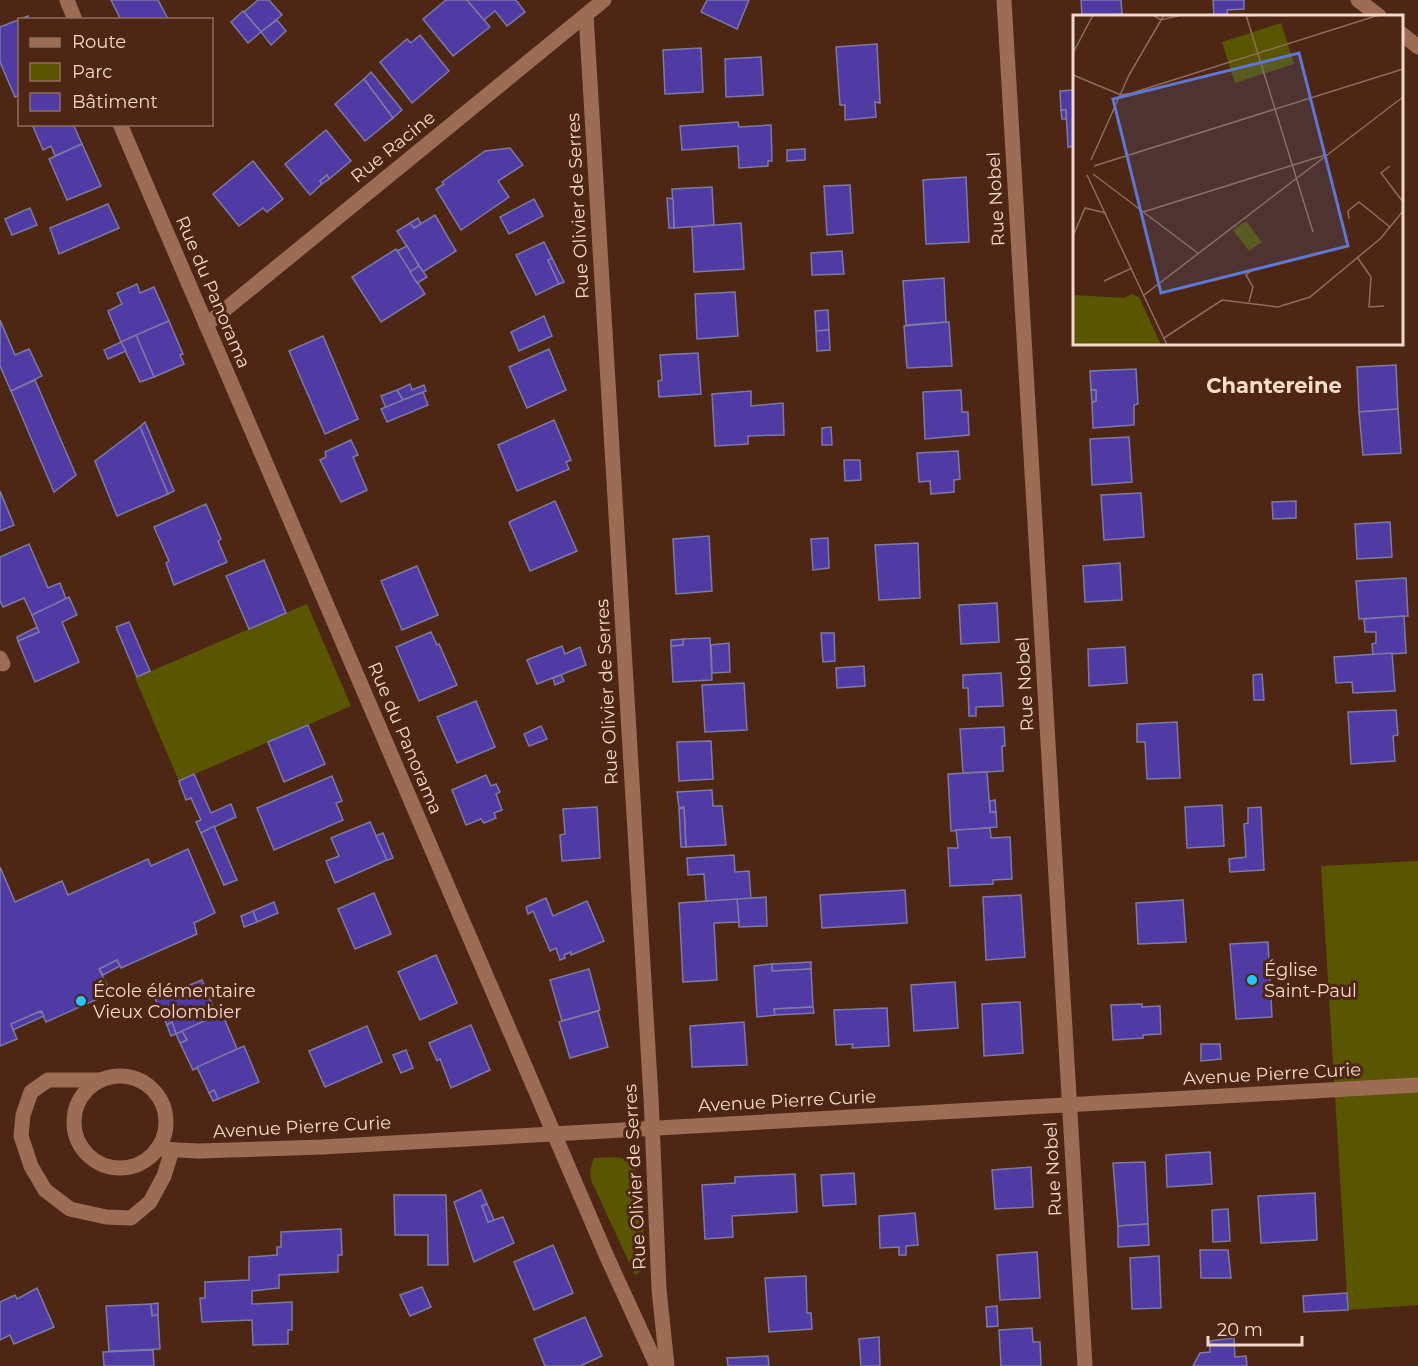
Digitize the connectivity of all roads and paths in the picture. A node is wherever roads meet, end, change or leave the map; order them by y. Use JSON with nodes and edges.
{"nodes":[{"id":1,"x":67,"y":0,"type":"edge"},
{"id":2,"x":604,"y":0,"type":"edge"},
{"id":3,"x":1004,"y":0,"type":"edge"},
{"id":4,"x":1358,"y":0,"type":"edge"},
{"id":5,"x":586,"y":15,"type":"junction"},
{"id":6,"x":1378,"y":15,"type":"edge"},
{"id":7,"x":74,"y":18,"type":"edge"},
{"id":8,"x":1403,"y":36,"type":"edge"},
{"id":9,"x":1418,"y":47,"type":"edge"},
{"id":10,"x":121,"y":126,"type":"edge"},
{"id":11,"x":206,"y":325,"type":"junction"},
{"id":12,"x":99,"y":1080,"type":"junction"},
{"id":13,"x":1418,"y":1085,"type":"edge"},
{"id":14,"x":1069,"y":1104,"type":"junction"},
{"id":15,"x":652,"y":1128,"type":"junction"},
{"id":16,"x":554,"y":1133,"type":"junction"},
{"id":17,"x":165,"y":1149,"type":"junction"},
{"id":18,"x":657,"y":1366,"type":"edge"},
{"id":19,"x":667,"y":1366,"type":"edge"},
{"id":20,"x":1085,"y":1366,"type":"edge"}],
"edges":[{"from":1,"to":7,"type":"street"},
{"from":2,"to":5,"type":"street","name":"Rue Racine"},
{"from":3,"to":14,"type":"street","name":"Rue Nobel"},
{"from":4,"to":6,"type":"street"},
{"from":5,"to":11,"type":"street","name":"Rue Racine"},
{"from":5,"to":15,"type":"street","name":"Rue Olivier de Serres"},
{"from":8,"to":9,"type":"street"},
{"from":10,"to":11,"type":"street","name":"Rue du Panorama"},
{"from":11,"to":16,"type":"street","name":"Rue du Panorama"},
{"from":12,"to":17,"type":"street"},
{"from":12,"to":17,"type":"street"},
{"from":12,"to":17,"type":"street"},
{"from":13,"to":14,"type":"street","name":"Avenue Pierre Curie"},
{"from":14,"to":15,"type":"street","name":"Avenue Pierre Curie"},
{"from":14,"to":20,"type":"street","name":"Rue Nobel"},
{"from":15,"to":16,"type":"street","name":"Avenue Pierre Curie"},
{"from":15,"to":19,"type":"street","name":"Rue Olivier de Serres"},
{"from":16,"to":17,"type":"street","name":"Avenue Pierre Curie"},
{"from":16,"to":18,"type":"street","name":"Rue du Panorama"}]}
